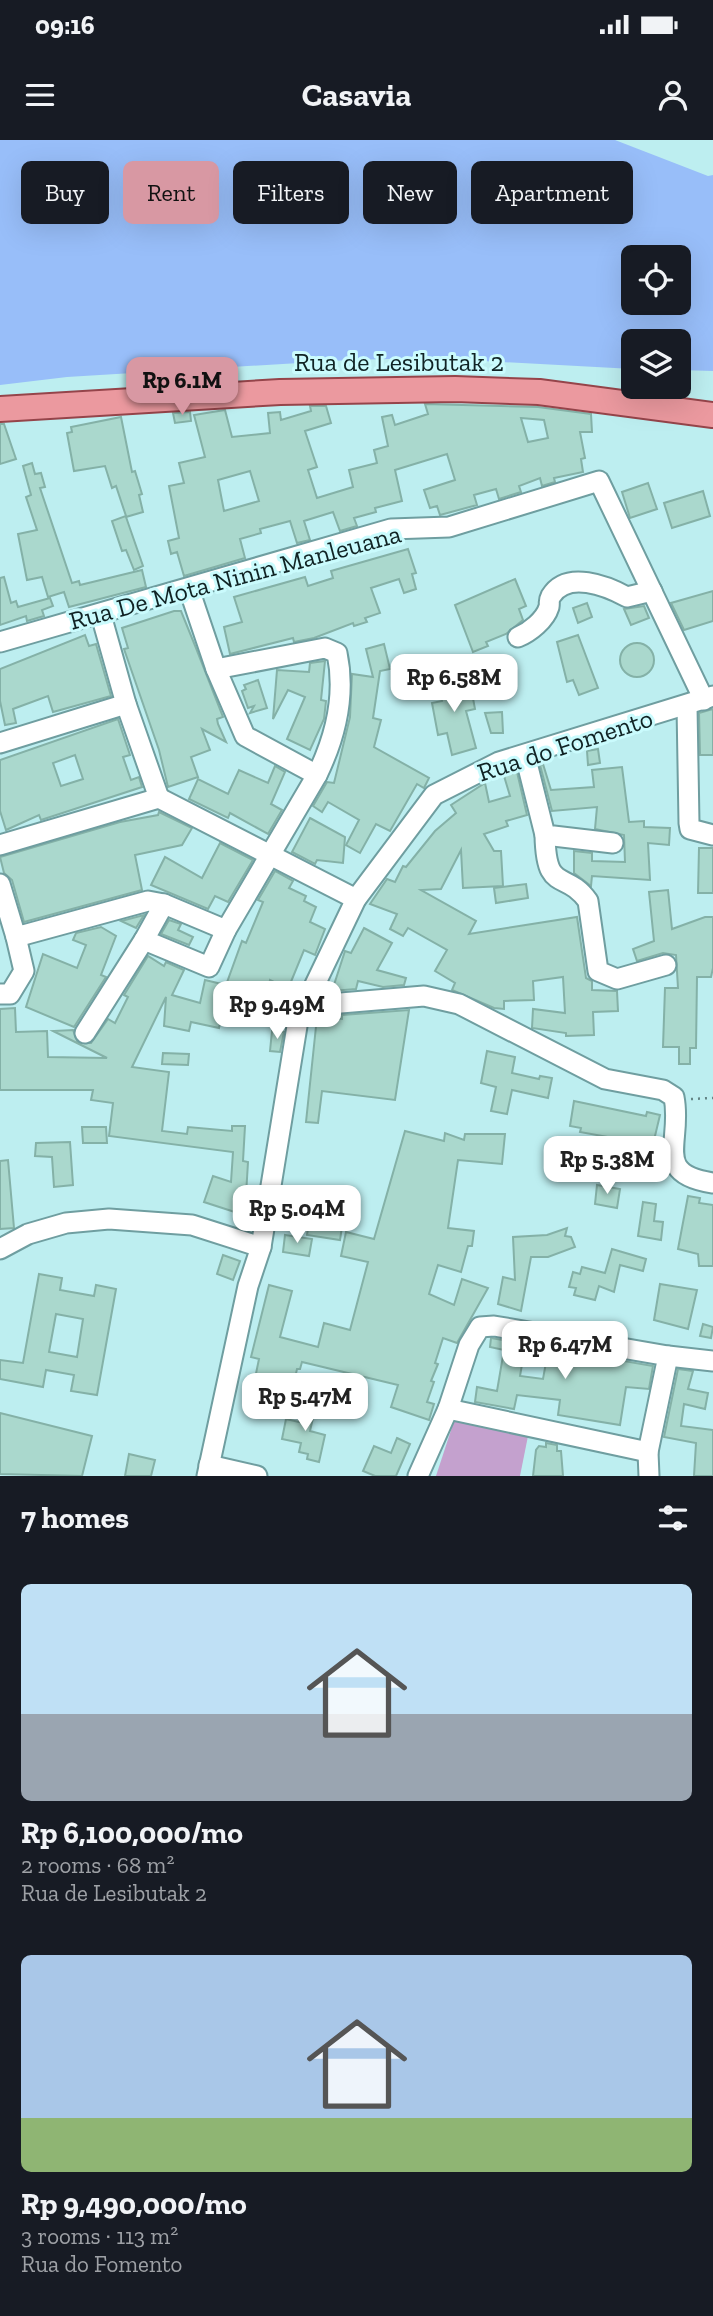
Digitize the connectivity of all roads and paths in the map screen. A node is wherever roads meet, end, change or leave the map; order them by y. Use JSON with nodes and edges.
{"nodes":[{"id":1,"x":0,"y":409,"type":"edge"},
{"id":2,"x":713,"y":415,"type":"edge"},
{"id":3,"x":190,"y":589,"type":"junction"},
{"id":4,"x":652,"y":591,"type":"junction"},
{"id":5,"x":101,"y":615,"type":"junction"},
{"id":6,"x":518,"y":637,"type":"dead end"},
{"id":7,"x":0,"y":642,"type":"edge"},
{"id":8,"x":216,"y":669,"type":"junction"},
{"id":9,"x":701,"y":701,"type":"edge"},
{"id":10,"x":126,"y":704,"type":"junction"},
{"id":11,"x":0,"y":744,"type":"edge"},
{"id":12,"x":525,"y":755,"type":"junction"},
{"id":13,"x":317,"y":775,"type":"junction"},
{"id":14,"x":159,"y":799,"type":"junction"},
{"id":15,"x":545,"y":835,"type":"junction"},
{"id":16,"x":713,"y":835,"type":"edge"},
{"id":17,"x":613,"y":843,"type":"dead end"},
{"id":18,"x":0,"y":845,"type":"edge"},
{"id":19,"x":270,"y":854,"type":"junction"},
{"id":20,"x":0,"y":884,"type":"edge"},
{"id":21,"x":356,"y":899,"type":"junction"},
{"id":22,"x":164,"y":904,"type":"junction"},
{"id":23,"x":226,"y":930,"type":"junction"},
{"id":24,"x":16,"y":937,"type":"junction"},
{"id":25,"x":144,"y":940,"type":"junction"},
{"id":26,"x":666,"y":965,"type":"dead end"},
{"id":27,"x":0,"y":994,"type":"edge"},
{"id":28,"x":305,"y":1006,"type":"junction"},
{"id":29,"x":85,"y":1033,"type":"dead end"},
{"id":30,"x":674,"y":1097,"type":"junction"},
{"id":31,"x":713,"y":1098,"type":"edge"},
{"id":32,"x":713,"y":1183,"type":"edge"},
{"id":33,"x":261,"y":1247,"type":"junction"},
{"id":34,"x":0,"y":1250,"type":"edge"},
{"id":35,"x":668,"y":1356,"type":"junction"},
{"id":36,"x":713,"y":1361,"type":"edge"},
{"id":37,"x":448,"y":1409,"type":"junction"},
{"id":38,"x":648,"y":1452,"type":"junction"},
{"id":39,"x":208,"y":1470,"type":"edge"},
{"id":40,"x":257,"y":1476,"type":"edge"},
{"id":41,"x":418,"y":1476,"type":"edge"},
{"id":42,"x":649,"y":1476,"type":"edge"}],
"edges":[{"from":1,"to":2,"type":"main road","name":"Rua de Lesibutak 2"},
{"from":3,"to":4,"type":"street","name":"Rua De Mota Ninin Manleuana"},
{"from":3,"to":5,"type":"street","name":"Rua De Mota Ninin Manleuana"},
{"from":3,"to":8,"type":"street"},
{"from":4,"to":6,"type":"street"},
{"from":4,"to":9,"type":"street","name":"Rua De Mota Ninin Manleuana"},
{"from":5,"to":7,"type":"street","name":"Rua De Mota Ninin Manleuana"},
{"from":5,"to":10,"type":"street"},
{"from":8,"to":13,"type":"street"},
{"from":8,"to":13,"type":"street"},
{"from":9,"to":12,"type":"street","name":"Rua do Fomento"},
{"from":9,"to":16,"type":"street"},
{"from":10,"to":11,"type":"street"},
{"from":10,"to":14,"type":"street"},
{"from":12,"to":15,"type":"street"},
{"from":12,"to":21,"type":"street","name":"Rua do Fomento"},
{"from":13,"to":19,"type":"street"},
{"from":14,"to":18,"type":"street"},
{"from":14,"to":19,"type":"street"},
{"from":15,"to":17,"type":"street"},
{"from":15,"to":26,"type":"street"},
{"from":19,"to":21,"type":"street"},
{"from":19,"to":23,"type":"street"},
{"from":20,"to":24,"type":"street"},
{"from":21,"to":28,"type":"street","name":"Rua do Fomento"},
{"from":22,"to":23,"type":"street"},
{"from":22,"to":24,"type":"street"},
{"from":22,"to":25,"type":"street"},
{"from":23,"to":25,"type":"street"},
{"from":24,"to":27,"type":"street"},
{"from":25,"to":29,"type":"street"},
{"from":28,"to":30,"type":"street"},
{"from":28,"to":33,"type":"street","name":"Rua do Fomento"},
{"from":30,"to":31,"type":"path"},
{"from":30,"to":32,"type":"street"},
{"from":33,"to":34,"type":"street"},
{"from":33,"to":39,"type":"street","name":"Rua do Fomento"},
{"from":35,"to":36,"type":"street"},
{"from":35,"to":37,"type":"street"},
{"from":35,"to":38,"type":"street"},
{"from":37,"to":38,"type":"street"},
{"from":37,"to":41,"type":"street"},
{"from":38,"to":42,"type":"street"},
{"from":39,"to":40,"type":"street"}]}
